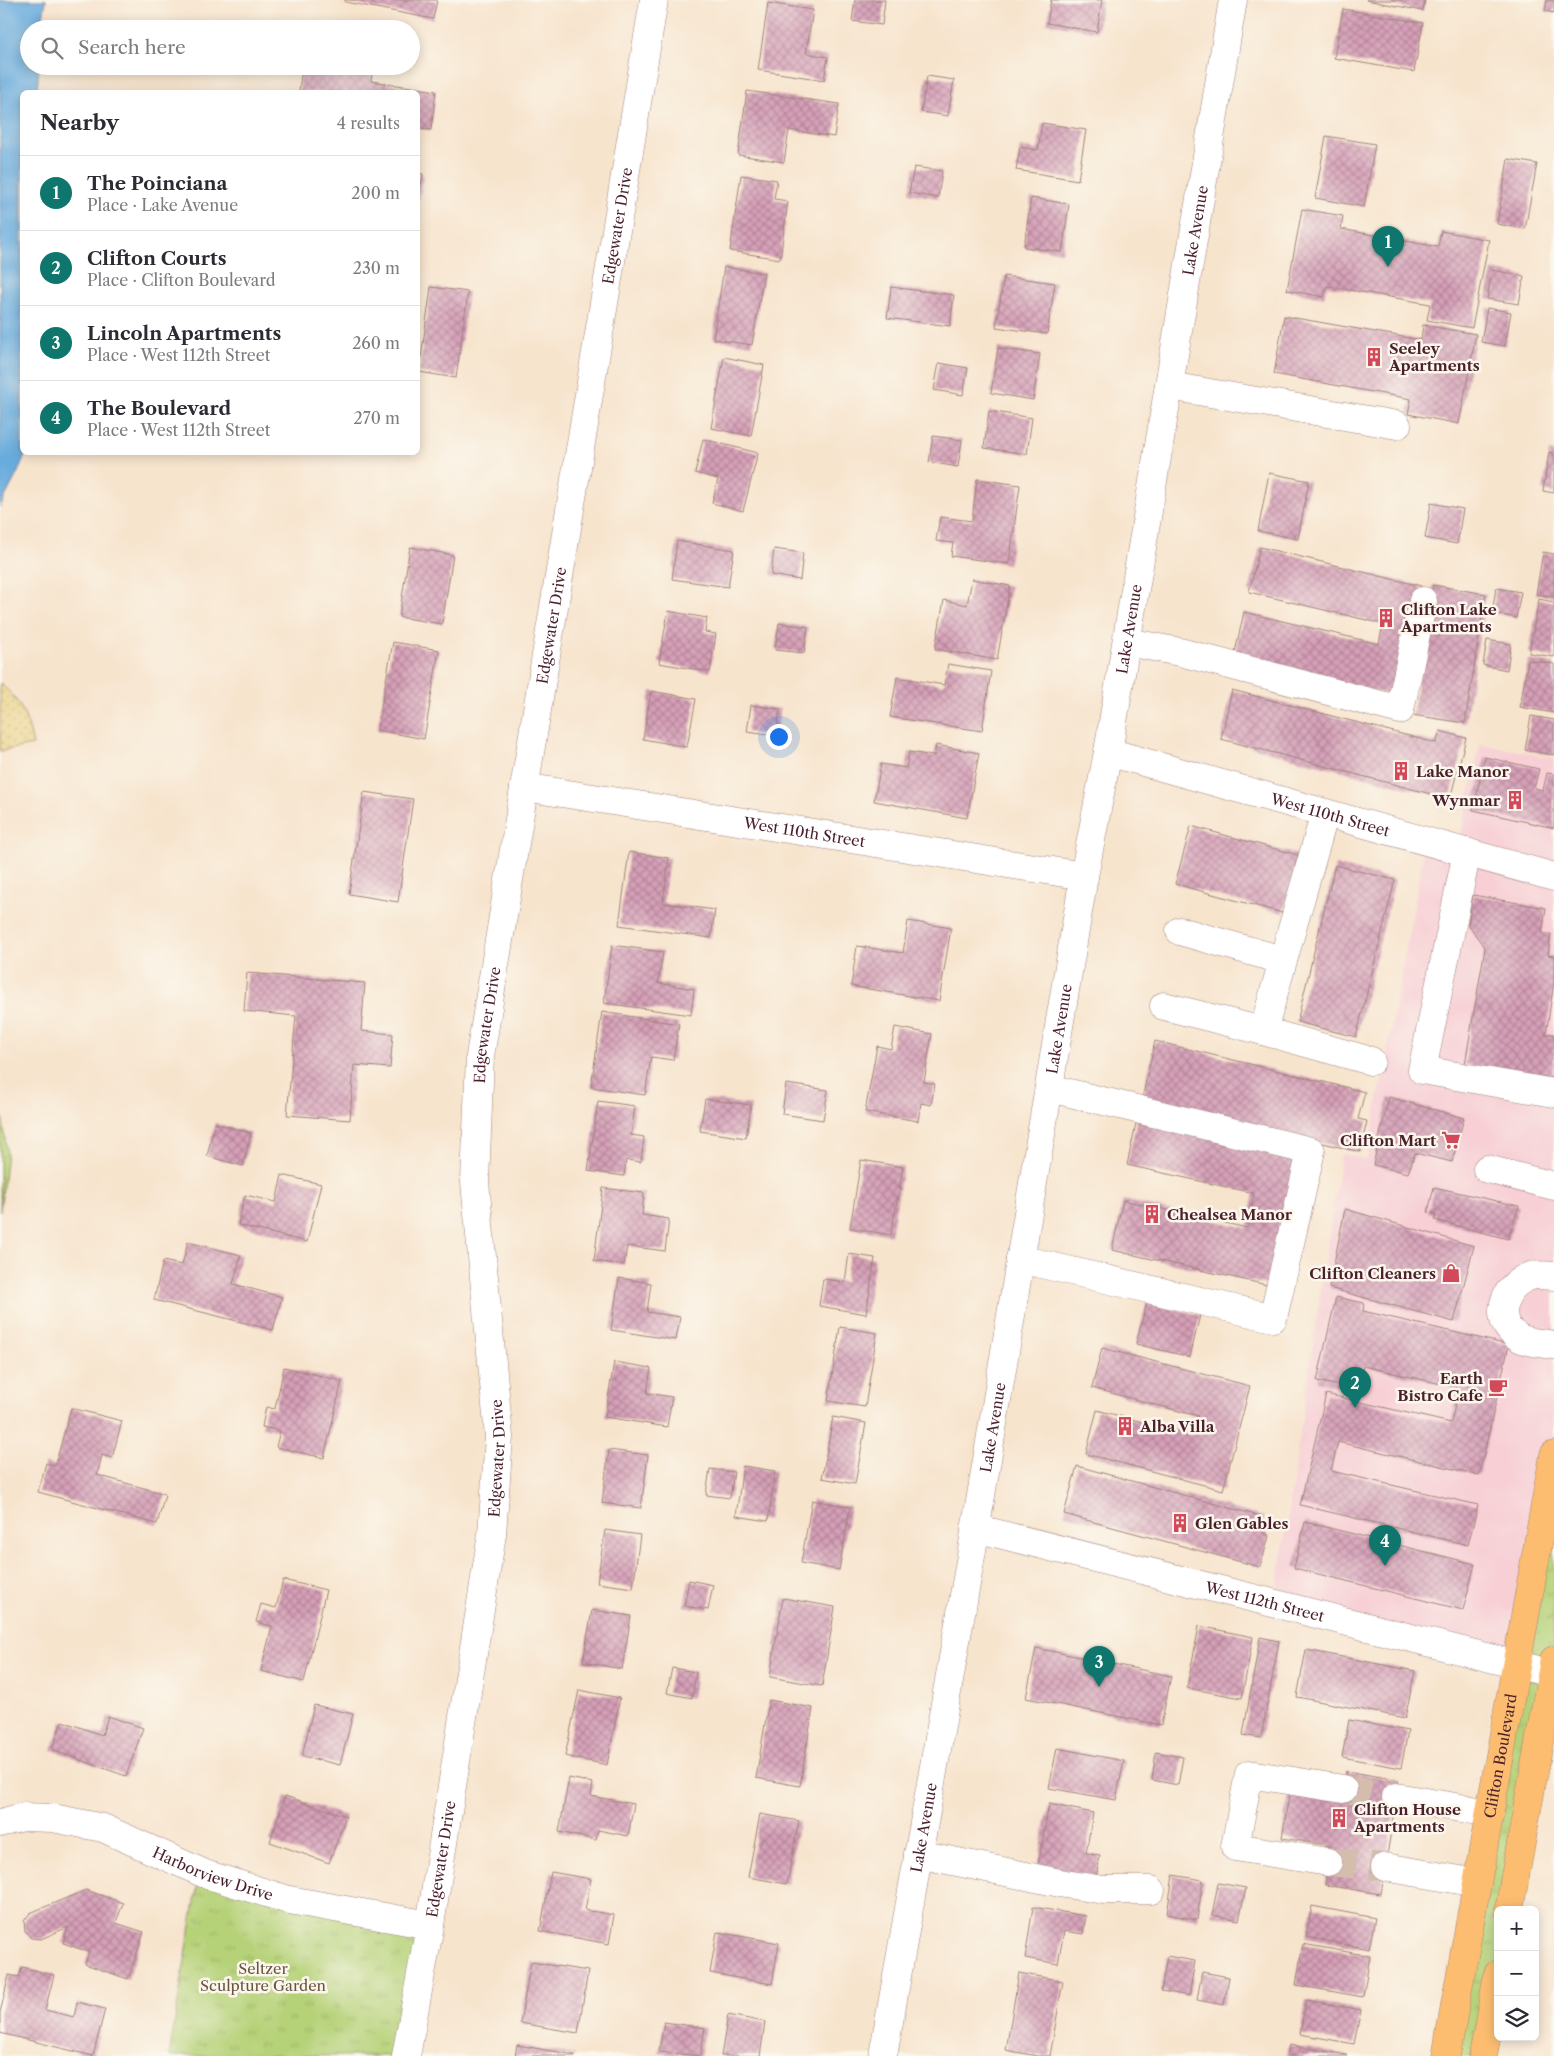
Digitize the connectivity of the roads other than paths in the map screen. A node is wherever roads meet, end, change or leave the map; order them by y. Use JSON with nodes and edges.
{"nodes":[{"id":1,"x":654,"y":0,"type":"edge"},
{"id":2,"x":1233,"y":0,"type":"edge"},
{"id":3,"x":1169,"y":386,"type":"junction"},
{"id":4,"x":1397,"y":425,"type":"dead end"},
{"id":5,"x":1423,"y":602,"type":"dead end"},
{"id":6,"x":1127,"y":642,"type":"junction"},
{"id":7,"x":1108,"y":752,"type":"junction"},
{"id":8,"x":524,"y":787,"type":"junction"},
{"id":9,"x":1325,"y":813,"type":"junction"},
{"id":10,"x":1467,"y":852,"type":"junction"},
{"id":11,"x":1084,"y":876,"type":"junction"},
{"id":12,"x":1554,"y":877,"type":"edge"},
{"id":13,"x":1180,"y":932,"type":"dead end"},
{"id":14,"x":1282,"y":960,"type":"junction"},
{"id":15,"x":1164,"y":1006,"type":"dead end"},
{"id":16,"x":1262,"y":1031,"type":"junction"},
{"id":17,"x":1371,"y":1061,"type":"dead end"},
{"id":18,"x":1048,"y":1088,"type":"junction"},
{"id":19,"x":1554,"y":1093,"type":"edge"},
{"id":20,"x":1487,"y":1169,"type":"dead end"},
{"id":21,"x":1554,"y":1186,"type":"edge"},
{"id":22,"x":1020,"y":1259,"type":"junction"},
{"id":23,"x":1554,"y":1276,"type":"edge"},
{"id":24,"x":1554,"y":1345,"type":"edge"},
{"id":25,"x":1554,"y":1455,"type":"edge"},
{"id":26,"x":976,"y":1528,"type":"junction"},
{"id":27,"x":1517,"y":1664,"type":"junction"},
{"id":28,"x":1553,"y":1669,"type":"edge"},
{"id":29,"x":1343,"y":1789,"type":"tunnel mouth"},
{"id":30,"x":1396,"y":1797,"type":"tunnel mouth"},
{"id":31,"x":1490,"y":1813,"type":"junction"},
{"id":32,"x":0,"y":1823,"type":"edge"},
{"id":33,"x":918,"y":1854,"type":"junction"},
{"id":34,"x":1328,"y":1862,"type":"tunnel mouth"},
{"id":35,"x":1385,"y":1867,"type":"tunnel mouth"},
{"id":36,"x":1478,"y":1884,"type":"junction"},
{"id":37,"x":1151,"y":1890,"type":"dead end"},
{"id":38,"x":1510,"y":1906,"type":"edge"},
{"id":39,"x":430,"y":1926,"type":"junction"},
{"id":40,"x":1494,"y":1996,"type":"edge"},
{"id":41,"x":406,"y":2056,"type":"edge"},
{"id":42,"x":883,"y":2056,"type":"edge"},
{"id":43,"x":1448,"y":2056,"type":"edge"},
{"id":44,"x":1483,"y":2056,"type":"edge"}],
"edges":[{"from":1,"to":8,"type":"street","name":"Edgewater Drive"},
{"from":2,"to":3,"type":"street","name":"Lake Avenue"},
{"from":3,"to":4,"type":"street"},
{"from":3,"to":6,"type":"street","name":"Lake Avenue"},
{"from":5,"to":6,"type":"street"},
{"from":6,"to":7,"type":"street","name":"Lake Avenue"},
{"from":7,"to":9,"type":"street","name":"West 110th Street"},
{"from":7,"to":11,"type":"street","name":"Lake Avenue"},
{"from":8,"to":11,"type":"street","name":"West 110th Street"},
{"from":8,"to":39,"type":"street","name":"Edgewater Drive"},
{"from":9,"to":10,"type":"street","name":"West 110th Street"},
{"from":9,"to":14,"type":"street"},
{"from":10,"to":12,"type":"street","name":"West 110th Street"},
{"from":10,"to":19,"type":"street"},
{"from":11,"to":18,"type":"street","name":"Lake Avenue"},
{"from":13,"to":14,"type":"street"},
{"from":14,"to":16,"type":"street"},
{"from":15,"to":16,"type":"street"},
{"from":16,"to":17,"type":"street"},
{"from":18,"to":22,"type":"street","name":"Lake Avenue"},
{"from":18,"to":22,"type":"street"},
{"from":20,"to":21,"type":"street"},
{"from":22,"to":26,"type":"street","name":"Lake Avenue"},
{"from":23,"to":24,"type":"street"},
{"from":25,"to":27,"type":"main road","name":"Clifton Boulevard"},
{"from":26,"to":27,"type":"street","name":"West 112th Street"},
{"from":26,"to":33,"type":"street","name":"Lake Avenue"},
{"from":27,"to":28,"type":"street","name":"West 112th Street"},
{"from":27,"to":31,"type":"main road","name":"Clifton Boulevard"},
{"from":28,"to":38,"type":"main road"},
{"from":29,"to":34,"type":"street"},
{"from":30,"to":31,"type":"street"},
{"from":31,"to":36,"type":"main road","name":"Clifton Boulevard"},
{"from":32,"to":39,"type":"street","name":"Harborview Drive"},
{"from":33,"to":37,"type":"street"},
{"from":33,"to":42,"type":"street","name":"Lake Avenue"},
{"from":35,"to":36,"type":"street"},
{"from":36,"to":43,"type":"main road","name":"Clifton Boulevard"},
{"from":39,"to":41,"type":"street","name":"Edgewater Drive"},
{"from":40,"to":44,"type":"main road"}]}
